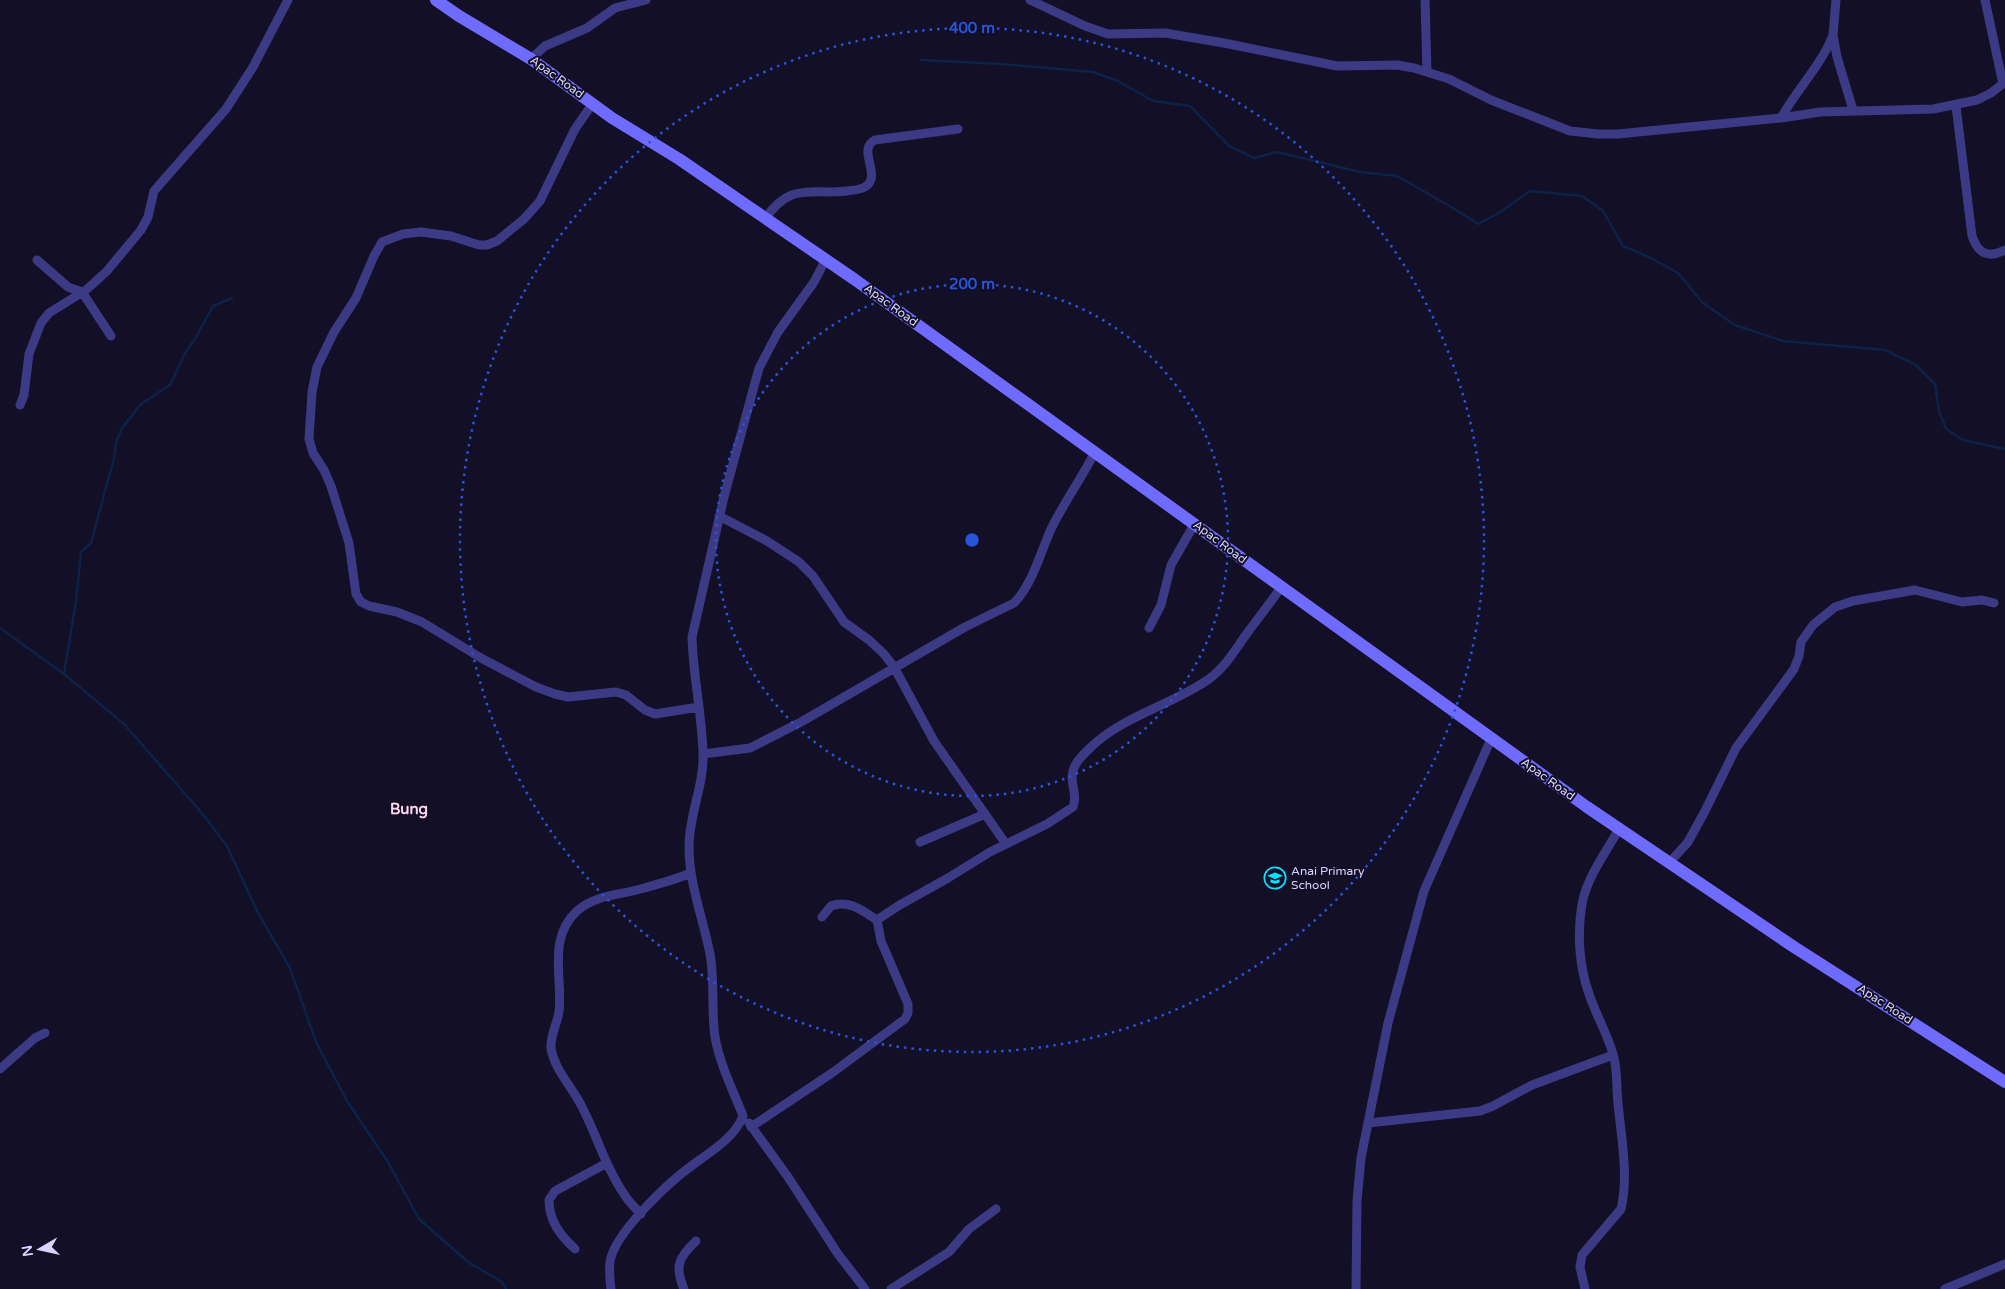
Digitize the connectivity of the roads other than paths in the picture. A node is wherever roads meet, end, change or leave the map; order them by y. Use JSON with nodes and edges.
{"nodes":[{"id":1,"x":288,"y":0,"type":"edge"},
{"id":2,"x":436,"y":0,"type":"edge"},
{"id":3,"x":646,"y":0,"type":"edge"},
{"id":4,"x":1030,"y":0,"type":"edge"},
{"id":5,"x":1425,"y":0,"type":"edge"},
{"id":6,"x":1836,"y":0,"type":"edge"},
{"id":7,"x":1985,"y":0,"type":"edge"},
{"id":8,"x":616,"y":4,"type":"edge"},
{"id":9,"x":1833,"y":35,"type":"junction"},
{"id":10,"x":531,"y":59,"type":"junction"},
{"id":11,"x":1427,"y":72,"type":"junction"},
{"id":12,"x":2004,"y":83,"type":"edge"},
{"id":13,"x":593,"y":103,"type":"junction"},
{"id":14,"x":1956,"y":106,"type":"junction"},
{"id":15,"x":1853,"y":110,"type":"junction"},
{"id":16,"x":1782,"y":118,"type":"junction"},
{"id":17,"x":958,"y":130,"type":"dead end"},
{"id":18,"x":765,"y":219,"type":"junction"},
{"id":19,"x":2005,"y":250,"type":"edge"},
{"id":20,"x":826,"y":259,"type":"junction"},
{"id":21,"x":37,"y":260,"type":"dead end"},
{"id":22,"x":82,"y":292,"type":"junction"},
{"id":23,"x":111,"y":336,"type":"dead end"},
{"id":24,"x":20,"y":405,"type":"dead end"},
{"id":25,"x":1095,"y":452,"type":"junction"},
{"id":26,"x":719,"y":516,"type":"junction"},
{"id":27,"x":1195,"y":523,"type":"junction"},
{"id":28,"x":1282,"y":586,"type":"junction"},
{"id":29,"x":1994,"y":603,"type":"dead end"},
{"id":30,"x":1149,"y":628,"type":"dead end"},
{"id":31,"x":894,"y":667,"type":"junction"},
{"id":32,"x":699,"y":707,"type":"junction"},
{"id":33,"x":1492,"y":739,"type":"junction"},
{"id":34,"x":703,"y":754,"type":"junction"},
{"id":35,"x":985,"y":814,"type":"junction"},
{"id":36,"x":1619,"y":829,"type":"junction"},
{"id":37,"x":920,"y":842,"type":"dead end"},
{"id":38,"x":1006,"y":844,"type":"junction"},
{"id":39,"x":1670,"y":862,"type":"junction"},
{"id":40,"x":691,"y":873,"type":"junction"},
{"id":41,"x":822,"y":917,"type":"dead end"},
{"id":42,"x":877,"y":920,"type":"junction"},
{"id":43,"x":45,"y":1033,"type":"dead end"},
{"id":44,"x":1614,"y":1054,"type":"junction"},
{"id":45,"x":0,"y":1069,"type":"edge"},
{"id":46,"x":2005,"y":1082,"type":"edge"},
{"id":47,"x":742,"y":1116,"type":"junction"},
{"id":48,"x":1368,"y":1123,"type":"junction"},
{"id":49,"x":751,"y":1126,"type":"junction"},
{"id":50,"x":607,"y":1163,"type":"junction"},
{"id":51,"x":996,"y":1209,"type":"dead end"},
{"id":52,"x":641,"y":1214,"type":"junction"},
{"id":53,"x":696,"y":1241,"type":"dead end"},
{"id":54,"x":575,"y":1249,"type":"dead end"},
{"id":55,"x":2005,"y":1264,"type":"edge"},
{"id":56,"x":611,"y":1289,"type":"edge"},
{"id":57,"x":684,"y":1289,"type":"edge"},
{"id":58,"x":864,"y":1289,"type":"edge"},
{"id":59,"x":892,"y":1289,"type":"edge"},
{"id":60,"x":1356,"y":1289,"type":"edge"},
{"id":61,"x":1585,"y":1289,"type":"edge"},
{"id":62,"x":1945,"y":1289,"type":"edge"}],
"edges":[{"from":1,"to":22,"type":"street"},
{"from":2,"to":10,"type":"main road","name":"Apac Road"},
{"from":3,"to":8,"type":"street"},
{"from":4,"to":11,"type":"street"},
{"from":5,"to":11,"type":"street"},
{"from":6,"to":9,"type":"street"},
{"from":7,"to":12,"type":"street"},
{"from":8,"to":10,"type":"street"},
{"from":9,"to":15,"type":"street"},
{"from":9,"to":16,"type":"street"},
{"from":10,"to":13,"type":"main road","name":"Apac Road"},
{"from":11,"to":16,"type":"street"},
{"from":12,"to":14,"type":"street"},
{"from":13,"to":18,"type":"main road","name":"Apac Road"},
{"from":13,"to":32,"type":"street"},
{"from":14,"to":15,"type":"street"},
{"from":14,"to":19,"type":"street"},
{"from":15,"to":16,"type":"street"},
{"from":17,"to":18,"type":"street"},
{"from":18,"to":20,"type":"main road","name":"Apac Road"},
{"from":20,"to":25,"type":"main road","name":"Apac Road"},
{"from":20,"to":26,"type":"street"},
{"from":21,"to":22,"type":"street"},
{"from":22,"to":23,"type":"street"},
{"from":22,"to":24,"type":"street"},
{"from":25,"to":27,"type":"main road","name":"Apac Road"},
{"from":25,"to":31,"type":"street"},
{"from":26,"to":31,"type":"street"},
{"from":26,"to":32,"type":"street"},
{"from":27,"to":28,"type":"main road","name":"Apac Road"},
{"from":27,"to":30,"type":"street"},
{"from":28,"to":33,"type":"main road","name":"Apac Road"},
{"from":28,"to":38,"type":"street"},
{"from":29,"to":39,"type":"street"},
{"from":31,"to":34,"type":"street"},
{"from":31,"to":35,"type":"street"},
{"from":32,"to":34,"type":"street"},
{"from":33,"to":36,"type":"main road","name":"Apac Road"},
{"from":33,"to":48,"type":"street"},
{"from":34,"to":40,"type":"street"},
{"from":35,"to":37,"type":"street"},
{"from":35,"to":38,"type":"street"},
{"from":36,"to":39,"type":"main road","name":"Apac Road"},
{"from":36,"to":44,"type":"street"},
{"from":38,"to":42,"type":"street"},
{"from":39,"to":46,"type":"main road","name":"Apac Road"},
{"from":40,"to":47,"type":"street"},
{"from":40,"to":50,"type":"street"},
{"from":41,"to":42,"type":"street"},
{"from":42,"to":49,"type":"street"},
{"from":43,"to":45,"type":"street"},
{"from":44,"to":48,"type":"street"},
{"from":44,"to":61,"type":"street"},
{"from":47,"to":49,"type":"street"},
{"from":47,"to":52,"type":"street"},
{"from":48,"to":60,"type":"street"},
{"from":49,"to":58,"type":"street"},
{"from":50,"to":52,"type":"street"},
{"from":50,"to":54,"type":"street"},
{"from":51,"to":59,"type":"street"},
{"from":52,"to":56,"type":"street"},
{"from":53,"to":57,"type":"street"},
{"from":55,"to":62,"type":"street"}]}
